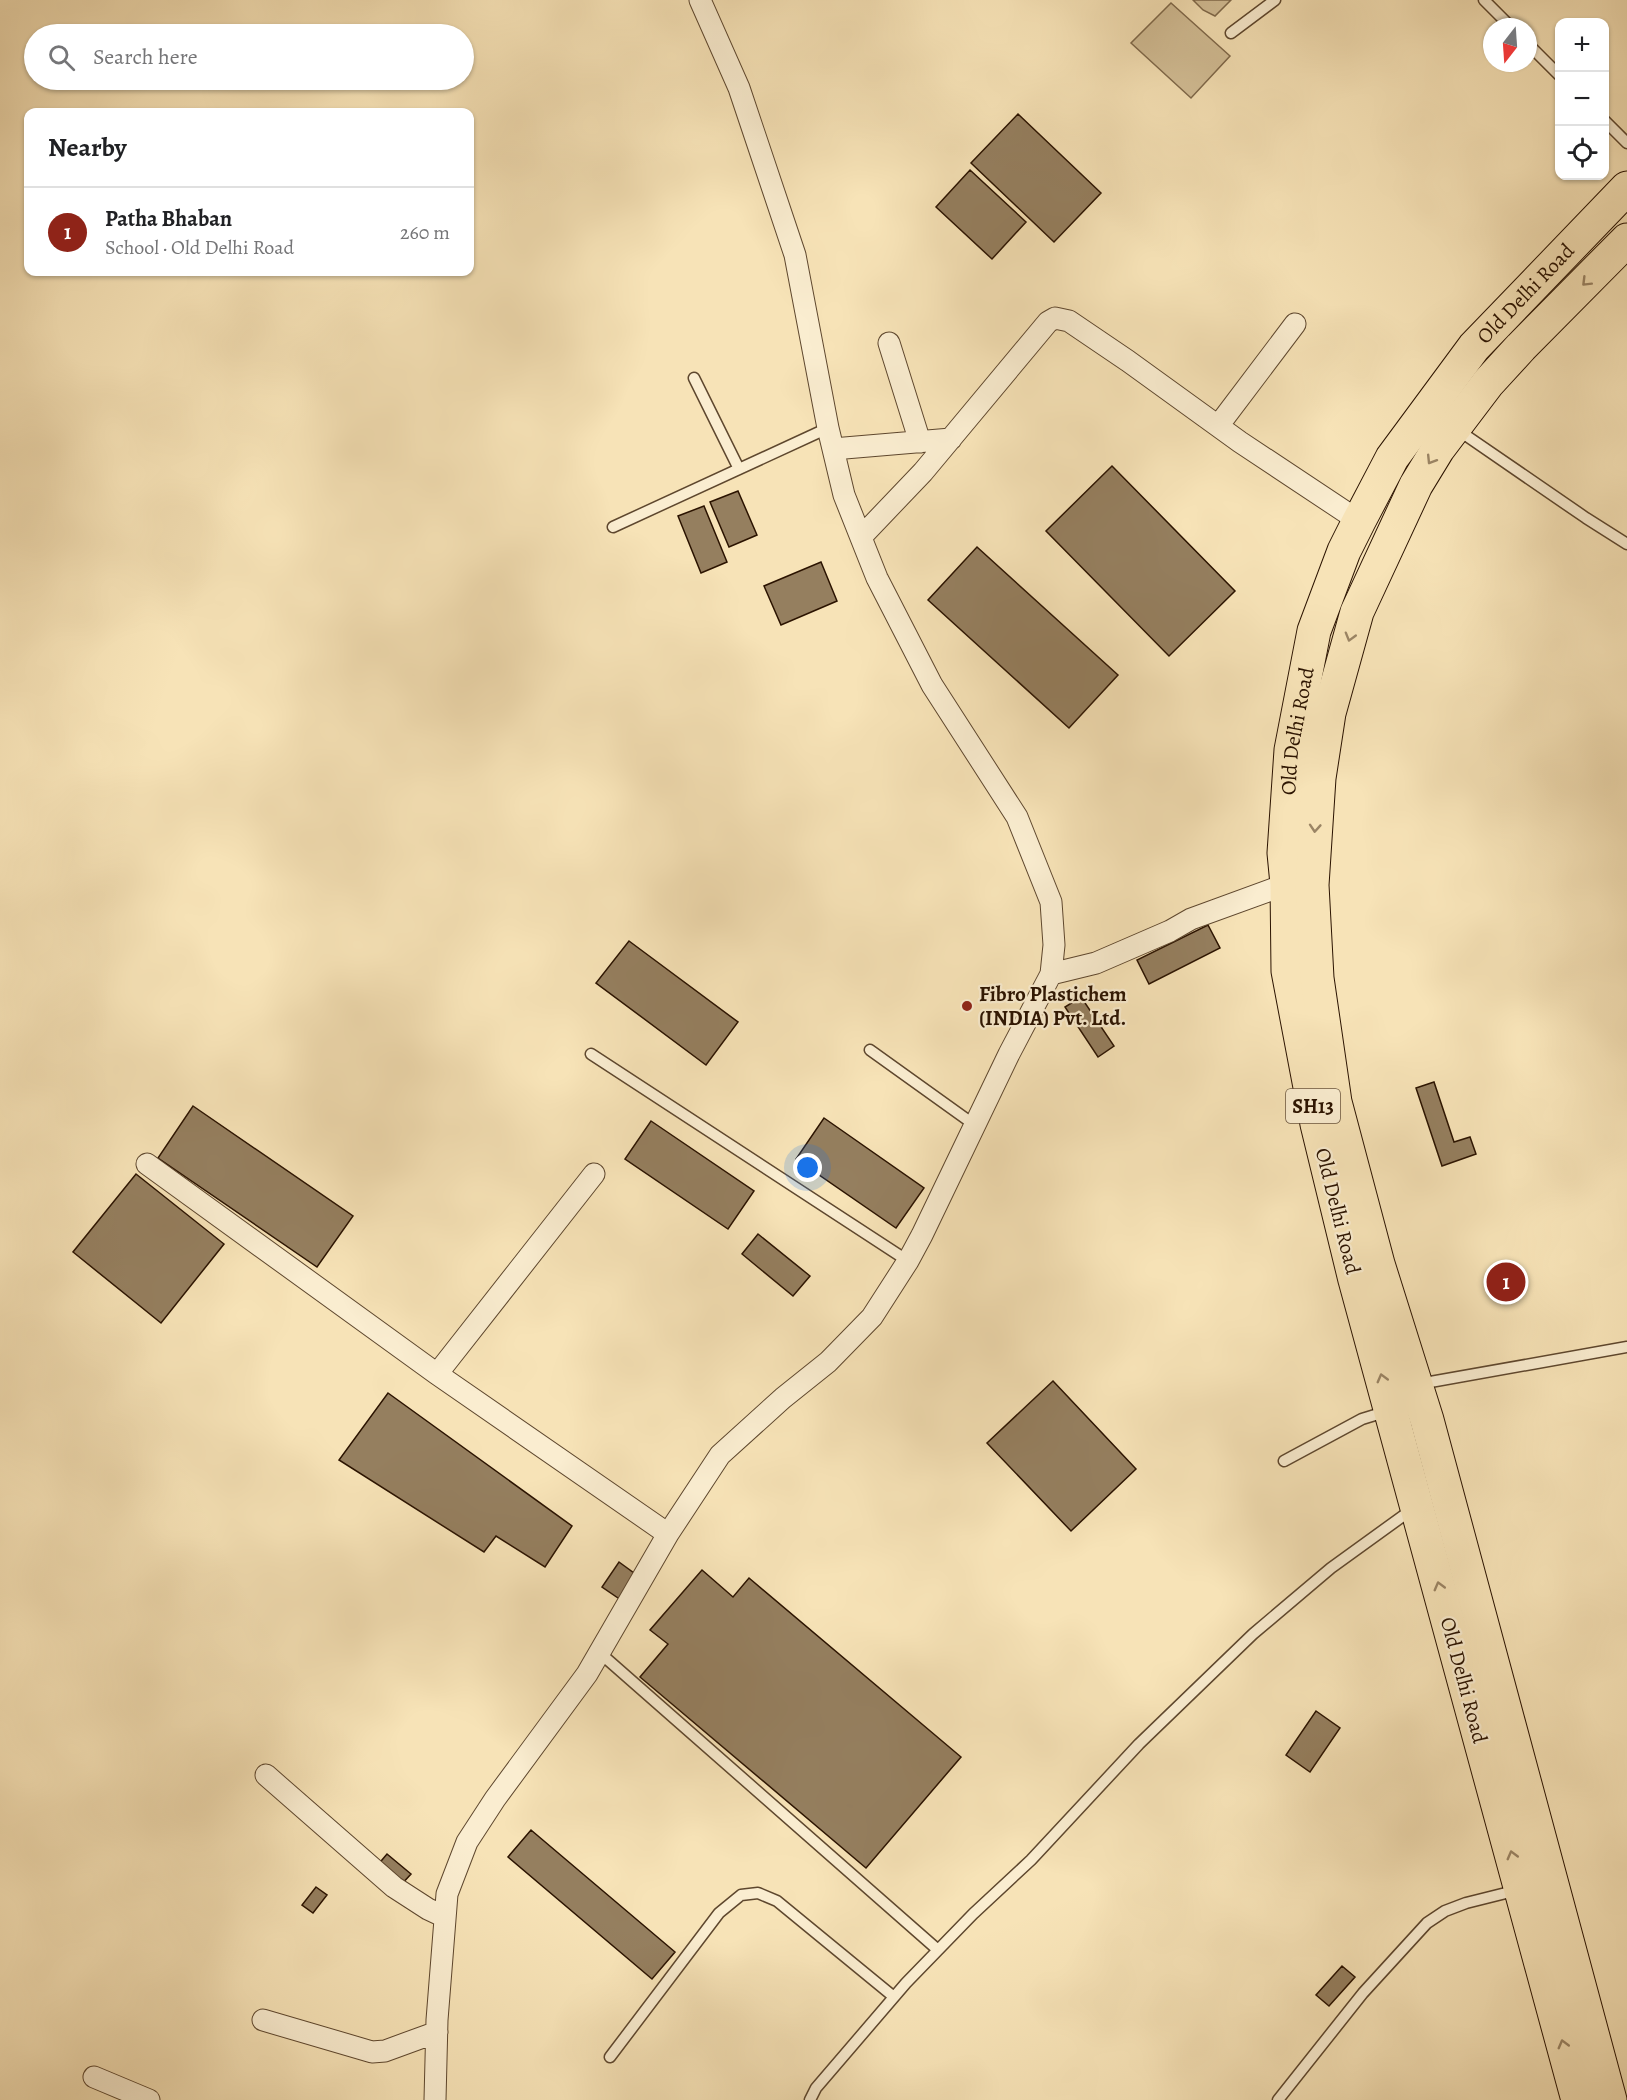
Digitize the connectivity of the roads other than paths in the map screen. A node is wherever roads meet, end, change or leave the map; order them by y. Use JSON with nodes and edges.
{"nodes":[{"id":1,"x":700,"y":0,"type":"edge"},
{"id":2,"x":1275,"y":0,"type":"edge"},
{"id":3,"x":1484,"y":0,"type":"edge"},
{"id":4,"x":1502,"y":18,"type":"edge"},
{"id":5,"x":1231,"y":33,"type":"dead end"},
{"id":6,"x":1537,"y":53,"type":"edge"},
{"id":7,"x":1556,"y":72,"type":"edge"},
{"id":8,"x":1609,"y":124,"type":"edge"},
{"id":9,"x":1627,"y":143,"type":"edge"},
{"id":10,"x":1627,"y":188,"type":"edge"},
{"id":11,"x":1627,"y":240,"type":"edge"},
{"id":12,"x":1295,"y":324,"type":"dead end"},
{"id":13,"x":890,"y":343,"type":"dead end"},
{"id":14,"x":694,"y":378,"type":"dead end"},
{"id":15,"x":1218,"y":426,"type":"junction"},
{"id":16,"x":1454,"y":427,"type":"junction"},
{"id":17,"x":828,"y":428,"type":"junction"},
{"id":18,"x":951,"y":440,"type":"junction"},
{"id":19,"x":920,"y":442,"type":"junction"},
{"id":20,"x":833,"y":449,"type":"junction"},
{"id":21,"x":739,"y":469,"type":"junction"},
{"id":22,"x":1359,"y":521,"type":"junction"},
{"id":23,"x":613,"y":527,"type":"dead end"},
{"id":24,"x":861,"y":537,"type":"junction"},
{"id":25,"x":1627,"y":544,"type":"edge"},
{"id":26,"x":1287,"y":884,"type":"junction"},
{"id":27,"x":1051,"y":974,"type":"junction"},
{"id":28,"x":870,"y":1050,"type":"dead end"},
{"id":29,"x":591,"y":1054,"type":"dead end"},
{"id":30,"x":975,"y":1126,"type":"junction"},
{"id":31,"x":147,"y":1164,"type":"dead end"},
{"id":32,"x":594,"y":1174,"type":"dead end"},
{"id":33,"x":908,"y":1261,"type":"junction"},
{"id":34,"x":1627,"y":1347,"type":"edge"},
{"id":35,"x":437,"y":1374,"type":"junction"},
{"id":36,"x":1416,"y":1384,"type":"junction"},
{"id":37,"x":1391,"y":1410,"type":"junction"},
{"id":38,"x":1284,"y":1461,"type":"dead end"},
{"id":39,"x":1417,"y":1506,"type":"junction"},
{"id":40,"x":668,"y":1534,"type":"junction"},
{"id":41,"x":600,"y":1653,"type":"junction"},
{"id":42,"x":266,"y":1775,"type":"dead end"},
{"id":43,"x":1521,"y":1889,"type":"junction"},
{"id":44,"x":445,"y":1917,"type":"junction"},
{"id":45,"x":938,"y":1950,"type":"junction"},
{"id":46,"x":894,"y":1996,"type":"junction"},
{"id":47,"x":263,"y":2020,"type":"dead end"},
{"id":48,"x":437,"y":2032,"type":"junction"},
{"id":49,"x":610,"y":2057,"type":"dead end"},
{"id":50,"x":94,"y":2077,"type":"dead end"},
{"id":51,"x":149,"y":2100,"type":"edge"},
{"id":52,"x":435,"y":2100,"type":"edge"},
{"id":53,"x":810,"y":2100,"type":"edge"},
{"id":54,"x":1278,"y":2100,"type":"edge"},
{"id":55,"x":1578,"y":2100,"type":"edge"},
{"id":56,"x":1610,"y":2100,"type":"edge"}],
"edges":[{"from":1,"to":17,"type":"street"},
{"from":2,"to":5,"type":"lane"},
{"from":3,"to":4,"type":"lane"},
{"from":6,"to":7,"type":"lane"},
{"from":8,"to":9,"type":"lane"},
{"from":10,"to":22,"type":"main road","name":"Old Delhi Road","number":"SH13"},
{"from":11,"to":16,"type":"main road","name":"Old Delhi Road","number":"SH13","one_way":true},
{"from":12,"to":15,"type":"street"},
{"from":13,"to":19,"type":"street"},
{"from":14,"to":21,"type":"lane"},
{"from":15,"to":18,"type":"street"},
{"from":15,"to":22,"type":"street"},
{"from":16,"to":25,"type":"lane"},
{"from":16,"to":36,"type":"main road","name":"Old Delhi Road","number":"SH13","one_way":true},
{"from":17,"to":20,"type":"street"},
{"from":17,"to":21,"type":"lane"},
{"from":18,"to":19,"type":"street"},
{"from":18,"to":24,"type":"street"},
{"from":19,"to":20,"type":"street"},
{"from":20,"to":24,"type":"street"},
{"from":21,"to":23,"type":"lane"},
{"from":22,"to":26,"type":"main road","name":"Old Delhi Road","number":"SH13"},
{"from":24,"to":27,"type":"street"},
{"from":26,"to":27,"type":"street"},
{"from":37,"to":26,"type":"main road","name":"Old Delhi Road","number":"SH13","one_way":true},
{"from":27,"to":30,"type":"street"},
{"from":28,"to":30,"type":"lane"},
{"from":29,"to":33,"type":"lane"},
{"from":30,"to":33,"type":"street"},
{"from":31,"to":35,"type":"street"},
{"from":32,"to":35,"type":"street"},
{"from":33,"to":40,"type":"street"},
{"from":34,"to":36,"type":"lane"},
{"from":35,"to":40,"type":"street"},
{"from":36,"to":56,"type":"main road","name":"Old Delhi Road","number":"SH13"},
{"from":37,"to":38,"type":"lane"},
{"from":37,"to":39,"type":"main road","name":"Old Delhi Road","number":"SH13"},
{"from":43,"to":39,"type":"main road","name":"Old Delhi Road","number":"SH13","one_way":true},
{"from":39,"to":45,"type":"lane"},
{"from":40,"to":41,"type":"street"},
{"from":41,"to":44,"type":"street"},
{"from":41,"to":45,"type":"lane"},
{"from":42,"to":44,"type":"street"},
{"from":43,"to":54,"type":"lane"},
{"from":55,"to":43,"type":"main road","name":"Old Delhi Road","number":"SH13","one_way":true},
{"from":44,"to":48,"type":"street"},
{"from":45,"to":46,"type":"lane"},
{"from":46,"to":49,"type":"lane"},
{"from":46,"to":53,"type":"lane"},
{"from":47,"to":48,"type":"street"},
{"from":48,"to":52,"type":"street"},
{"from":50,"to":51,"type":"street"}]}
